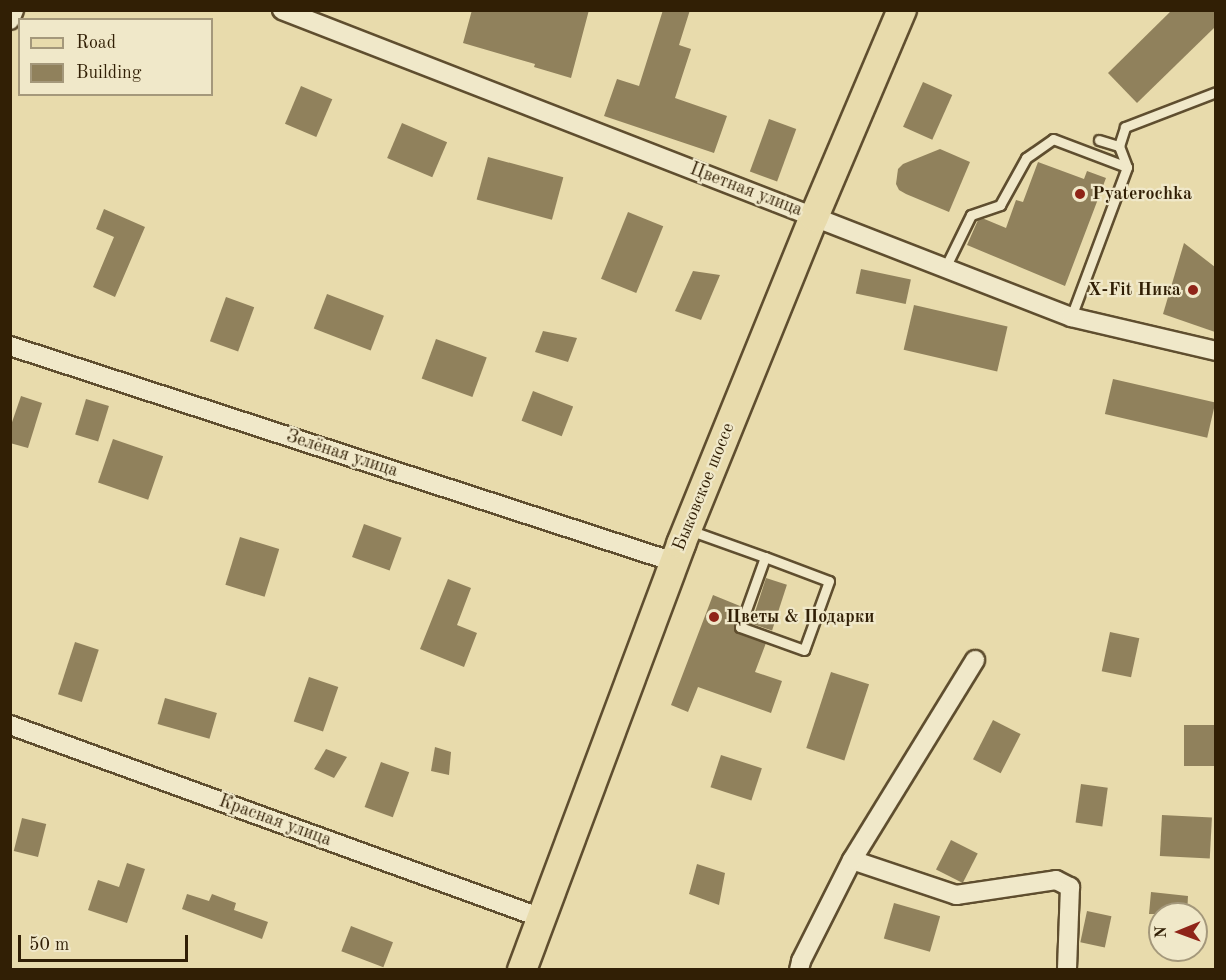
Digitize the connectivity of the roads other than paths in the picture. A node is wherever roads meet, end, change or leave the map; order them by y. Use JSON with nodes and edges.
{"nodes":[{"id":1,"x":14,"y":10,"type":"edge"},
{"id":2,"x":282,"y":10,"type":"edge"},
{"id":3,"x":902,"y":10,"type":"edge"},
{"id":4,"x":10,"y":20,"type":"edge"},
{"id":5,"x":1215,"y":92,"type":"edge"},
{"id":6,"x":1099,"y":140,"type":"dead end"},
{"id":7,"x":1119,"y":146,"type":"junction"},
{"id":8,"x":1127,"y":167,"type":"junction"},
{"id":9,"x":814,"y":217,"type":"junction"},
{"id":10,"x":945,"y":268,"type":"junction"},
{"id":11,"x":1071,"y":317,"type":"junction"},
{"id":12,"x":10,"y":346,"type":"edge"},
{"id":13,"x":1215,"y":351,"type":"edge"},
{"id":14,"x":687,"y":529,"type":"junction"},
{"id":15,"x":765,"y":557,"type":"junction"},
{"id":16,"x":674,"y":562,"type":"junction"},
{"id":17,"x":975,"y":660,"type":"dead end"},
{"id":18,"x":10,"y":725,"type":"edge"},
{"id":19,"x":852,"y":860,"type":"junction"},
{"id":20,"x":539,"y":917,"type":"junction"},
{"id":21,"x":522,"y":969,"type":"edge"},
{"id":22,"x":800,"y":969,"type":"edge"},
{"id":23,"x":1067,"y":969,"type":"edge"}],
"edges":[{"from":1,"to":4,"type":"street"},
{"from":2,"to":9,"type":"street","name":"Цветная улица"},
{"from":3,"to":9,"type":"main road","name":"Быковское шоссе"},
{"from":5,"to":7,"type":"lane"},
{"from":6,"to":7,"type":"lane"},
{"from":7,"to":8,"type":"lane"},
{"from":8,"to":10,"type":"lane"},
{"from":8,"to":11,"type":"lane"},
{"from":9,"to":10,"type":"street","name":"Цветная улица"},
{"from":9,"to":14,"type":"main road","name":"Быковское шоссе"},
{"from":10,"to":11,"type":"street","name":"Цветная улица"},
{"from":11,"to":13,"type":"street","name":"Цветная улица"},
{"from":12,"to":16,"type":"street","name":"Зелёная улица"},
{"from":14,"to":15,"type":"lane"},
{"from":14,"to":16,"type":"main road","name":"Быковское шоссе"},
{"from":15,"to":15,"type":"lane"},
{"from":16,"to":20,"type":"main road","name":"Быковское шоссе"},
{"from":17,"to":19,"type":"street"},
{"from":18,"to":20,"type":"street","name":"Красная улица"},
{"from":19,"to":22,"type":"street"},
{"from":19,"to":23,"type":"street"},
{"from":20,"to":21,"type":"main road","name":"Быковское шоссе"}]}
